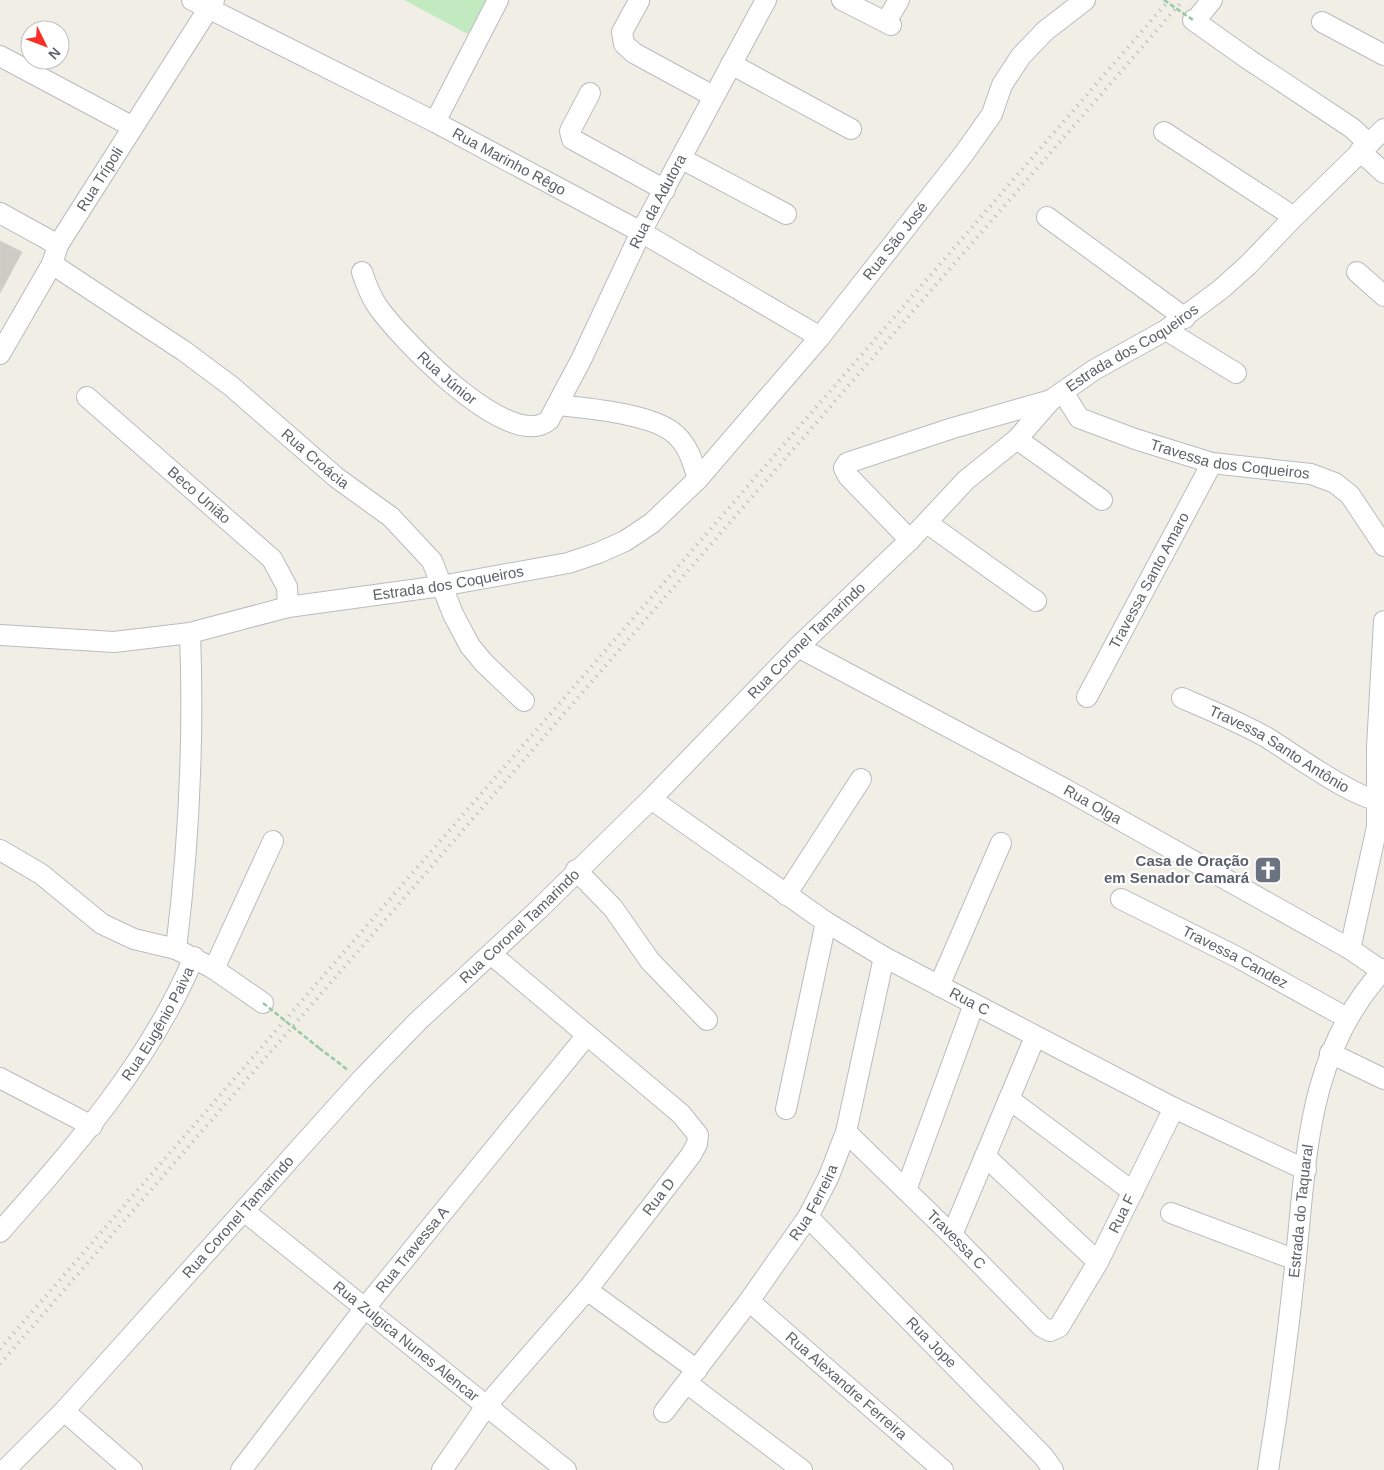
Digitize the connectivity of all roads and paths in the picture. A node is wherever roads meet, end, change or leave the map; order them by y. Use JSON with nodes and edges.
{"nodes":[{"id":1,"x":498,"y":0,"type":"edge"},
{"id":2,"x":766,"y":0,"type":"edge"},
{"id":3,"x":842,"y":0,"type":"edge"},
{"id":4,"x":899,"y":0,"type":"edge"},
{"id":5,"x":1085,"y":0,"type":"edge"},
{"id":6,"x":1164,"y":0,"type":"edge"},
{"id":7,"x":1212,"y":0,"type":"edge"},
{"id":8,"x":639,"y":1,"type":"edge"},
{"id":9,"x":205,"y":3,"type":"edge"},
{"id":10,"x":1194,"y":20,"type":"junction"},
{"id":11,"x":1322,"y":22,"type":"dead end"},
{"id":12,"x":1384,"y":55,"type":"edge"},
{"id":13,"x":0,"y":56,"type":"edge"},
{"id":14,"x":731,"y":64,"type":"junction"},
{"id":15,"x":590,"y":93,"type":"dead end"},
{"id":16,"x":713,"y":96,"type":"junction"},
{"id":17,"x":435,"y":122,"type":"junction"},
{"id":18,"x":133,"y":127,"type":"junction"},
{"id":19,"x":851,"y":129,"type":"dead end"},
{"id":20,"x":1384,"y":129,"type":"edge"},
{"id":21,"x":1164,"y":132,"type":"dead end"},
{"id":22,"x":1365,"y":147,"type":"junction"},
{"id":23,"x":682,"y":159,"type":"junction"},
{"id":24,"x":1384,"y":173,"type":"edge"},
{"id":25,"x":665,"y":190,"type":"junction"},
{"id":26,"x":0,"y":213,"type":"edge"},
{"id":27,"x":786,"y":214,"type":"dead end"},
{"id":28,"x":1047,"y":217,"type":"dead end"},
{"id":29,"x":1294,"y":217,"type":"junction"},
{"id":30,"x":641,"y":232,"type":"junction"},
{"id":31,"x":55,"y":254,"type":"junction"},
{"id":32,"x":362,"y":272,"type":"dead end"},
{"id":33,"x":1357,"y":272,"type":"dead end"},
{"id":34,"x":1384,"y":296,"type":"edge"},
{"id":35,"x":1185,"y":318,"type":"junction"},
{"id":36,"x":1166,"y":330,"type":"junction"},
{"id":37,"x":820,"y":336,"type":"junction"},
{"id":38,"x":0,"y":354,"type":"edge"},
{"id":39,"x":1236,"y":373,"type":"dead end"},
{"id":40,"x":87,"y":396,"type":"dead end"},
{"id":41,"x":1057,"y":396,"type":"junction"},
{"id":42,"x":557,"y":405,"type":"junction"},
{"id":43,"x":1017,"y":439,"type":"junction"},
{"id":44,"x":1212,"y":463,"type":"junction"},
{"id":45,"x":698,"y":479,"type":"junction"},
{"id":46,"x":1102,"y":500,"type":"dead end"},
{"id":47,"x":927,"y":522,"type":"junction"},
{"id":48,"x":910,"y":540,"type":"junction"},
{"id":49,"x":1384,"y":546,"type":"edge"},
{"id":50,"x":441,"y":586,"type":"junction"},
{"id":51,"x":1036,"y":601,"type":"dead end"},
{"id":52,"x":288,"y":607,"type":"junction"},
{"id":53,"x":1384,"y":621,"type":"edge"},
{"id":54,"x":190,"y":633,"type":"junction"},
{"id":55,"x":0,"y":635,"type":"edge"},
{"id":56,"x":798,"y":647,"type":"junction"},
{"id":57,"x":1087,"y":697,"type":"dead end"},
{"id":58,"x":1182,"y":698,"type":"dead end"},
{"id":59,"x":524,"y":701,"type":"dead end"},
{"id":60,"x":861,"y":779,"type":"dead end"},
{"id":61,"x":651,"y":799,"type":"junction"},
{"id":62,"x":1381,"y":800,"type":"edge"},
{"id":63,"x":272,"y":841,"type":"dead end"},
{"id":64,"x":1001,"y":844,"type":"dead end"},
{"id":65,"x":0,"y":850,"type":"edge"},
{"id":66,"x":576,"y":870,"type":"junction"},
{"id":67,"x":786,"y":895,"type":"junction"},
{"id":68,"x":1121,"y":899,"type":"dead end"},
{"id":69,"x":826,"y":922,"type":"junction"},
{"id":70,"x":176,"y":948,"type":"junction"},
{"id":71,"x":1350,"y":949,"type":"junction"},
{"id":72,"x":492,"y":954,"type":"junction"},
{"id":73,"x":194,"y":957,"type":"junction"},
{"id":74,"x":884,"y":957,"type":"junction"},
{"id":75,"x":214,"y":969,"type":"junction"},
{"id":76,"x":1383,"y":970,"type":"edge"},
{"id":77,"x":939,"y":986,"type":"junction"},
{"id":78,"x":263,"y":1003,"type":"joint"},
{"id":79,"x":974,"y":1004,"type":"junction"},
{"id":80,"x":1348,"y":1018,"type":"junction"},
{"id":81,"x":707,"y":1020,"type":"dead end"},
{"id":82,"x":587,"y":1034,"type":"junction"},
{"id":83,"x":1035,"y":1037,"type":"junction"},
{"id":84,"x":1330,"y":1053,"type":"junction"},
{"id":85,"x":0,"y":1078,"type":"edge"},
{"id":86,"x":1384,"y":1079,"type":"edge"},
{"id":87,"x":361,"y":1080,"type":"junction"},
{"id":88,"x":1009,"y":1099,"type":"junction"},
{"id":89,"x":1174,"y":1108,"type":"junction"},
{"id":90,"x":786,"y":1110,"type":"dead end"},
{"id":91,"x":92,"y":1126,"type":"junction"},
{"id":92,"x":846,"y":1132,"type":"junction"},
{"id":93,"x":985,"y":1156,"type":"junction"},
{"id":94,"x":1306,"y":1170,"type":"junction"},
{"id":95,"x":906,"y":1190,"type":"junction"},
{"id":96,"x":1134,"y":1192,"type":"junction"},
{"id":97,"x":244,"y":1211,"type":"junction"},
{"id":98,"x":1171,"y":1212,"type":"dead end"},
{"id":99,"x":808,"y":1217,"type":"junction"},
{"id":100,"x":3,"y":1223,"type":"edge"},
{"id":101,"x":952,"y":1235,"type":"junction"},
{"id":102,"x":1296,"y":1260,"type":"junction"},
{"id":103,"x":1098,"y":1262,"type":"junction"},
{"id":104,"x":587,"y":1290,"type":"junction"},
{"id":105,"x":749,"y":1301,"type":"junction"},
{"id":106,"x":364,"y":1308,"type":"junction"},
{"id":107,"x":1065,"y":1317,"type":"joint"},
{"id":108,"x":692,"y":1377,"type":"junction"},
{"id":109,"x":487,"y":1405,"type":"junction"},
{"id":110,"x":64,"y":1411,"type":"junction"},
{"id":111,"x":664,"y":1412,"type":"dead end"},
{"id":112,"x":5,"y":1470,"type":"edge"},
{"id":113,"x":132,"y":1470,"type":"edge"},
{"id":114,"x":241,"y":1470,"type":"edge"},
{"id":115,"x":442,"y":1470,"type":"edge"},
{"id":116,"x":566,"y":1470,"type":"edge"},
{"id":117,"x":802,"y":1470,"type":"edge"},
{"id":118,"x":943,"y":1470,"type":"edge"},
{"id":119,"x":1053,"y":1470,"type":"edge"},
{"id":120,"x":1268,"y":1470,"type":"edge"}],
"edges":[{"from":1,"to":17,"type":"street"},
{"from":2,"to":14,"type":"street","name":"Rua da Adutora"},
{"from":3,"to":4,"type":"street"},
{"from":5,"to":37,"type":"street","name":"Rua São José"},
{"from":6,"to":10,"type":"path","bridge":true},
{"from":7,"to":10,"type":"street"},
{"from":8,"to":16,"type":"street"},
{"from":9,"to":17,"type":"street","name":"Rua Marinho Rêgo"},
{"from":9,"to":18,"type":"street","name":"Rua Trípoli"},
{"from":10,"to":22,"type":"street"},
{"from":11,"to":12,"type":"street"},
{"from":13,"to":18,"type":"street"},
{"from":14,"to":16,"type":"street","name":"Rua da Adutora"},
{"from":14,"to":19,"type":"street"},
{"from":15,"to":25,"type":"street"},
{"from":16,"to":23,"type":"street","name":"Rua da Adutora"},
{"from":17,"to":30,"type":"street","name":"Rua Marinho Rêgo"},
{"from":18,"to":31,"type":"street","name":"Rua Trípoli"},
{"from":20,"to":22,"type":"street","name":"Estrada dos Coqueiros"},
{"from":21,"to":29,"type":"street"},
{"from":22,"to":24,"type":"street"},
{"from":22,"to":29,"type":"street","name":"Estrada dos Coqueiros"},
{"from":23,"to":25,"type":"street","name":"Rua da Adutora"},
{"from":23,"to":27,"type":"street"},
{"from":25,"to":30,"type":"street","name":"Rua da Adutora"},
{"from":26,"to":31,"type":"street","name":"Rua Croácia"},
{"from":28,"to":35,"type":"street"},
{"from":29,"to":35,"type":"street","name":"Estrada dos Coqueiros"},
{"from":30,"to":37,"type":"street","name":"Rua Marinho Rêgo"},
{"from":30,"to":42,"type":"street","name":"Rua da Adutora"},
{"from":31,"to":38,"type":"street","name":"Rua Trípoli"},
{"from":31,"to":50,"type":"street","name":"Rua Croácia"},
{"from":32,"to":42,"type":"street","name":"Rua Júnior"},
{"from":33,"to":34,"type":"street"},
{"from":35,"to":36,"type":"street","name":"Estrada dos Coqueiros"},
{"from":36,"to":39,"type":"street"},
{"from":36,"to":41,"type":"street","name":"Estrada dos Coqueiros"},
{"from":37,"to":45,"type":"street","name":"Rua São José"},
{"from":40,"to":52,"type":"street","name":"Beco União"},
{"from":41,"to":43,"type":"street","name":"Rua Coronel Tamarindo"},
{"from":41,"to":44,"type":"street","name":"Travessa dos Coqueiros"},
{"from":41,"to":48,"type":"street","name":"Estrada dos Coqueiros"},
{"from":42,"to":45,"type":"street"},
{"from":43,"to":46,"type":"street"},
{"from":43,"to":47,"type":"street","name":"Rua Coronel Tamarindo"},
{"from":44,"to":49,"type":"street","name":"Travessa dos Coqueiros"},
{"from":44,"to":57,"type":"street","name":"Travessa Santo Amaro"},
{"from":45,"to":50,"type":"street","name":"Estrada dos Coqueiros"},
{"from":47,"to":48,"type":"street","name":"Rua Coronel Tamarindo"},
{"from":47,"to":51,"type":"street"},
{"from":48,"to":56,"type":"street","name":"Rua Coronel Tamarindo"},
{"from":50,"to":52,"type":"street","name":"Estrada dos Coqueiros"},
{"from":50,"to":59,"type":"street","name":"Rua Croácia"},
{"from":52,"to":54,"type":"street","name":"Estrada dos Coqueiros"},
{"from":53,"to":62,"type":"street"},
{"from":54,"to":55,"type":"street","name":"Estrada dos Coqueiros"},
{"from":54,"to":70,"type":"street","name":"Rua Eugênio Paiva"},
{"from":56,"to":61,"type":"street","name":"Rua Coronel Tamarindo"},
{"from":56,"to":71,"type":"street","name":"Rua Olga"},
{"from":58,"to":62,"type":"street","name":"Travessa Santo Antônio"},
{"from":60,"to":67,"type":"street"},
{"from":61,"to":66,"type":"street","name":"Rua Coronel Tamarindo"},
{"from":61,"to":67,"type":"street","name":"Rua C"},
{"from":62,"to":71,"type":"street"},
{"from":63,"to":75,"type":"street"},
{"from":64,"to":77,"type":"street"},
{"from":65,"to":70,"type":"street"},
{"from":66,"to":72,"type":"street","name":"Rua Coronel Tamarindo"},
{"from":66,"to":81,"type":"street"},
{"from":67,"to":69,"type":"street","name":"Rua C"},
{"from":68,"to":80,"type":"street","name":"Travessa Candez"},
{"from":69,"to":74,"type":"street","name":"Rua C"},
{"from":69,"to":90,"type":"street"},
{"from":70,"to":73,"type":"street","name":"Rua Eugênio Paiva"},
{"from":71,"to":76,"type":"street","name":"Rua Olga"},
{"from":72,"to":82,"type":"street","name":"Rua D"},
{"from":72,"to":87,"type":"street","name":"Rua Coronel Tamarindo"},
{"from":73,"to":75,"type":"street"},
{"from":73,"to":91,"type":"street","name":"Rua Eugênio Paiva"},
{"from":74,"to":77,"type":"street","name":"Rua C"},
{"from":74,"to":92,"type":"street","name":"Rua Ferreira"},
{"from":75,"to":78,"type":"street"},
{"from":76,"to":80,"type":"street","name":"Estrada do Taquaral"},
{"from":77,"to":79,"type":"street","name":"Rua C"},
{"from":78,"to":87,"type":"path","bridge":true},
{"from":79,"to":83,"type":"street","name":"Rua C"},
{"from":79,"to":95,"type":"street"},
{"from":80,"to":84,"type":"street","name":"Estrada do Taquaral"},
{"from":82,"to":104,"type":"street","name":"Rua D"},
{"from":82,"to":106,"type":"street","name":"Rua Travessa A"},
{"from":83,"to":88,"type":"street"},
{"from":83,"to":89,"type":"street","name":"Rua C"},
{"from":84,"to":86,"type":"street"},
{"from":84,"to":94,"type":"street","name":"Estrada do Taquaral"},
{"from":85,"to":91,"type":"street"},
{"from":87,"to":97,"type":"street","name":"Rua Coronel Tamarindo"},
{"from":88,"to":93,"type":"street"},
{"from":88,"to":96,"type":"street"},
{"from":89,"to":94,"type":"street","name":"Rua C"},
{"from":89,"to":96,"type":"street","name":"Rua F"},
{"from":91,"to":100,"type":"street","name":"Rua Eugênio Paiva"},
{"from":92,"to":95,"type":"street","name":"Travessa C"},
{"from":92,"to":99,"type":"street","name":"Rua Ferreira"},
{"from":93,"to":101,"type":"street"},
{"from":93,"to":103,"type":"street"},
{"from":94,"to":102,"type":"street","name":"Estrada do Taquaral"},
{"from":95,"to":101,"type":"street","name":"Travessa C"},
{"from":96,"to":103,"type":"street","name":"Rua F"},
{"from":97,"to":106,"type":"street","name":"Rua Zulgica Nunes Alencar"},
{"from":97,"to":110,"type":"street","name":"Rua Coronel Tamarindo"},
{"from":98,"to":102,"type":"street"},
{"from":99,"to":105,"type":"street","name":"Rua Ferreira"},
{"from":99,"to":119,"type":"street","name":"Rua Jope"},
{"from":101,"to":107,"type":"street","name":"Travessa C"},
{"from":102,"to":120,"type":"street","name":"Estrada do Taquaral"},
{"from":103,"to":107,"type":"street","name":"Rua F"},
{"from":104,"to":108,"type":"street"},
{"from":104,"to":109,"type":"street","name":"Rua D"},
{"from":105,"to":108,"type":"street","name":"Rua Ferreira"},
{"from":105,"to":118,"type":"street","name":"Rua Alexandre Ferreira"},
{"from":106,"to":109,"type":"street","name":"Rua Zulgica Nunes Alencar"},
{"from":106,"to":114,"type":"street","name":"Rua Travessa A"},
{"from":108,"to":111,"type":"street","name":"Rua Ferreira"},
{"from":108,"to":117,"type":"street"},
{"from":109,"to":115,"type":"street","name":"Rua D"},
{"from":109,"to":116,"type":"street","name":"Rua Zulgica Nunes Alencar"},
{"from":110,"to":112,"type":"street","name":"Rua Coronel Tamarindo"},
{"from":110,"to":113,"type":"street"}]}
